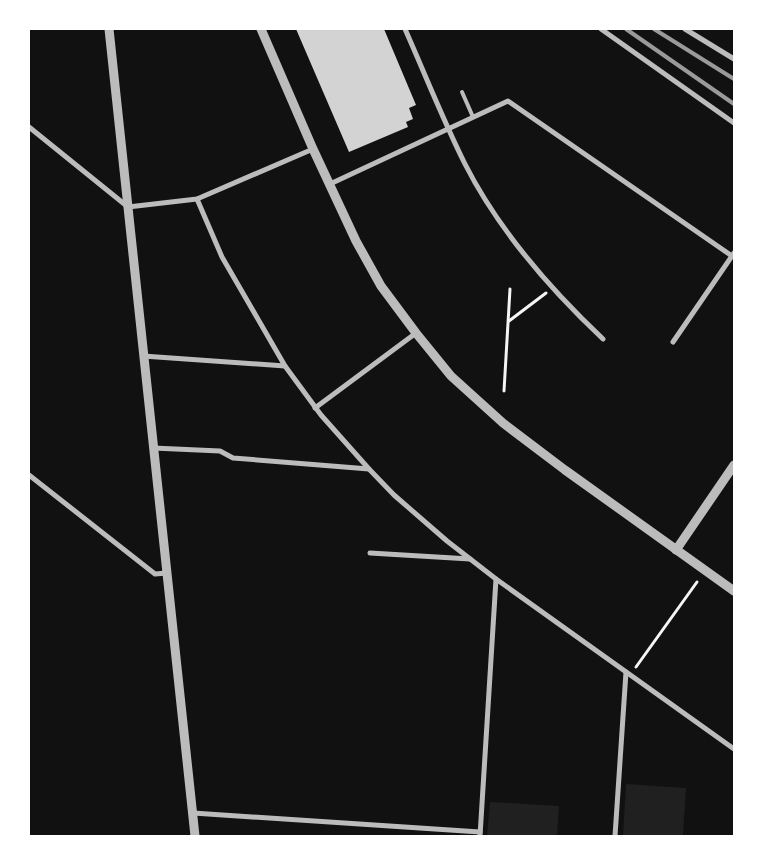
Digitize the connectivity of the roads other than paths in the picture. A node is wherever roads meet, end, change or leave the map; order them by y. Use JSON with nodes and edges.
{"nodes":[{"id":1,"x":109,"y":29,"type":"edge"},
{"id":2,"x":261,"y":29,"type":"edge"},
{"id":3,"x":406,"y":29,"type":"edge"},
{"id":4,"x":601,"y":29,"type":"edge"},
{"id":5,"x":685,"y":29,"type":"edge"},
{"id":6,"x":734,"y":59,"type":"edge"},
{"id":7,"x":462,"y":92,"type":"dead end"},
{"id":8,"x":473,"y":117,"type":"junction"},
{"id":9,"x":734,"y":122,"type":"edge"},
{"id":10,"x":29,"y":127,"type":"edge"},
{"id":11,"x":448,"y":128,"type":"junction"},
{"id":12,"x":313,"y":149,"type":"junction"},
{"id":13,"x":330,"y":184,"type":"junction"},
{"id":14,"x":198,"y":199,"type":"junction"},
{"id":15,"x":128,"y":207,"type":"junction"},
{"id":16,"x":733,"y":254,"type":"edge"},
{"id":17,"x":416,"y":333,"type":"junction"},
{"id":18,"x":603,"y":339,"type":"dead end"},
{"id":19,"x":673,"y":342,"type":"dead end"},
{"id":20,"x":143,"y":356,"type":"junction"},
{"id":21,"x":285,"y":366,"type":"junction"},
{"id":22,"x":316,"y":408,"type":"junction"},
{"id":23,"x":153,"y":448,"type":"junction"},
{"id":24,"x":734,"y":465,"type":"edge"},
{"id":25,"x":369,"y":469,"type":"junction"},
{"id":26,"x":29,"y":474,"type":"edge"},
{"id":27,"x":676,"y":550,"type":"junction"},
{"id":28,"x":370,"y":553,"type":"dead end"},
{"id":29,"x":471,"y":560,"type":"junction"},
{"id":30,"x":168,"y":573,"type":"junction"},
{"id":31,"x":496,"y":579,"type":"junction"},
{"id":32,"x":734,"y":591,"type":"edge"},
{"id":33,"x":628,"y":673,"type":"junction"},
{"id":34,"x":734,"y":749,"type":"edge"},
{"id":35,"x":193,"y":813,"type":"junction"},
{"id":36,"x":480,"y":834,"type":"edge"},
{"id":37,"x":195,"y":836,"type":"edge"},
{"id":38,"x":615,"y":836,"type":"edge"}],
"edges":[{"from":1,"to":15,"type":"street"},
{"from":2,"to":12,"type":"street"},
{"from":3,"to":11,"type":"street"},
{"from":4,"to":9,"type":"street"},
{"from":5,"to":6,"type":"street"},
{"from":7,"to":8,"type":"lane"},
{"from":8,"to":11,"type":"street"},
{"from":8,"to":16,"type":"street"},
{"from":10,"to":15,"type":"street"},
{"from":11,"to":13,"type":"street"},
{"from":11,"to":18,"type":"street"},
{"from":12,"to":13,"type":"street"},
{"from":12,"to":14,"type":"street"},
{"from":13,"to":17,"type":"street"},
{"from":14,"to":15,"type":"street"},
{"from":14,"to":21,"type":"street"},
{"from":15,"to":20,"type":"street"},
{"from":16,"to":19,"type":"street"},
{"from":17,"to":22,"type":"street"},
{"from":17,"to":27,"type":"street"},
{"from":20,"to":21,"type":"street"},
{"from":20,"to":23,"type":"street"},
{"from":21,"to":22,"type":"street"},
{"from":22,"to":25,"type":"street"},
{"from":23,"to":25,"type":"street"},
{"from":23,"to":30,"type":"street"},
{"from":24,"to":27,"type":"street"},
{"from":25,"to":29,"type":"street"},
{"from":26,"to":30,"type":"street"},
{"from":27,"to":32,"type":"street"},
{"from":28,"to":29,"type":"street"},
{"from":29,"to":31,"type":"street"},
{"from":30,"to":35,"type":"street"},
{"from":31,"to":33,"type":"street"},
{"from":31,"to":36,"type":"street"},
{"from":33,"to":34,"type":"street"},
{"from":33,"to":38,"type":"street"},
{"from":35,"to":36,"type":"street"},
{"from":35,"to":37,"type":"street"}]}
